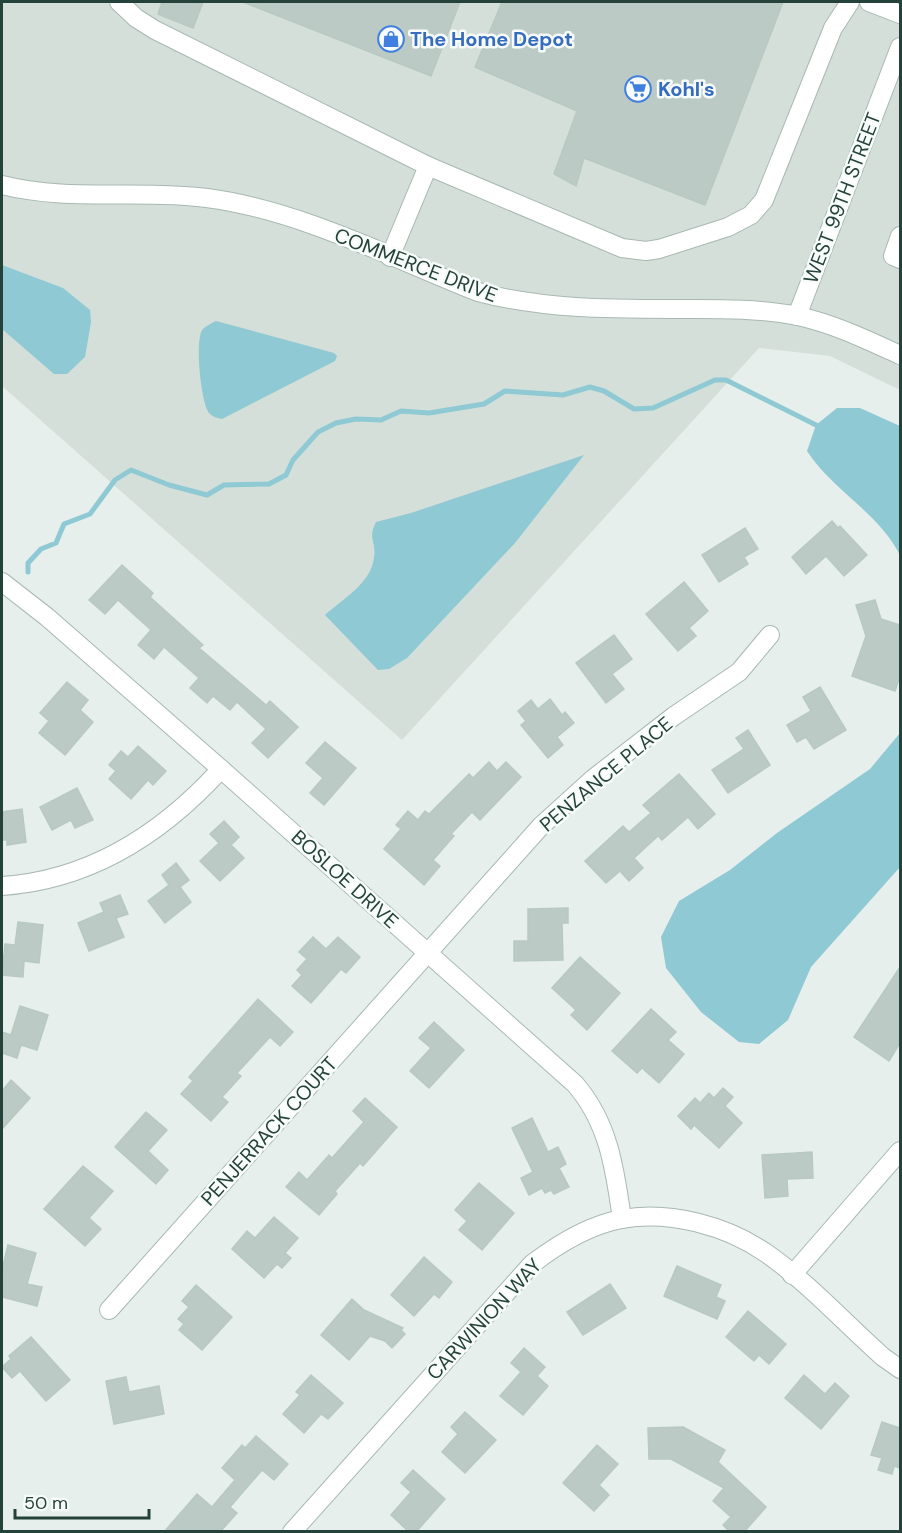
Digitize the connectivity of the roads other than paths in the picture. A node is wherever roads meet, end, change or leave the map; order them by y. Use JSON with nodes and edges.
{"nodes":[{"id":1,"x":119,"y":2,"type":"edge"},
{"id":2,"x":850,"y":2,"type":"edge"},
{"id":3,"x":869,"y":2,"type":"edge"},
{"id":4,"x":900,"y":14,"type":"edge"},
{"id":5,"x":900,"y":47,"type":"edge"},
{"id":6,"x":428,"y":166,"type":"junction"},
{"id":7,"x":2,"y":185,"type":"edge"},
{"id":8,"x":900,"y":236,"type":"edge"},
{"id":9,"x":390,"y":257,"type":"junction"},
{"id":10,"x":900,"y":259,"type":"edge"},
{"id":11,"x":797,"y":316,"type":"junction"},
{"id":12,"x":900,"y":355,"type":"edge"},
{"id":13,"x":2,"y":582,"type":"edge"},
{"id":14,"x":770,"y":635,"type":"dead end"},
{"id":15,"x":221,"y":769,"type":"junction"},
{"id":16,"x":2,"y":886,"type":"edge"},
{"id":17,"x":429,"y":953,"type":"junction"},
{"id":18,"x":900,"y":1151,"type":"edge"},
{"id":19,"x":622,"y":1219,"type":"junction"},
{"id":20,"x":792,"y":1275,"type":"junction"},
{"id":21,"x":109,"y":1310,"type":"dead end"},
{"id":22,"x":900,"y":1369,"type":"edge"},
{"id":23,"x":292,"y":1532,"type":"edge"}],
"edges":[{"from":1,"to":6,"type":"street"},
{"from":2,"to":6,"type":"street"},
{"from":3,"to":4,"type":"street"},
{"from":5,"to":11,"type":"street","name":"WEST 99TH STREET"},
{"from":6,"to":9,"type":"street"},
{"from":7,"to":9,"type":"street","name":"COMMERCE DRIVE"},
{"from":8,"to":10,"type":"street"},
{"from":9,"to":11,"type":"street","name":"COMMERCE DRIVE"},
{"from":11,"to":12,"type":"street","name":"COMMERCE DRIVE"},
{"from":13,"to":15,"type":"street","name":"BOSLOE DRIVE"},
{"from":14,"to":17,"type":"street","name":"PENZANCE PLACE"},
{"from":15,"to":16,"type":"street"},
{"from":15,"to":17,"type":"street","name":"BOSLOE DRIVE"},
{"from":17,"to":19,"type":"street","name":"BOSLOE DRIVE"},
{"from":17,"to":21,"type":"street","name":"PENJERRACK COURT"},
{"from":18,"to":20,"type":"street"},
{"from":19,"to":20,"type":"street","name":"CARWINION WAY"},
{"from":19,"to":23,"type":"street","name":"CARWINION WAY"},
{"from":20,"to":22,"type":"street","name":"CARWINION WAY"}]}
